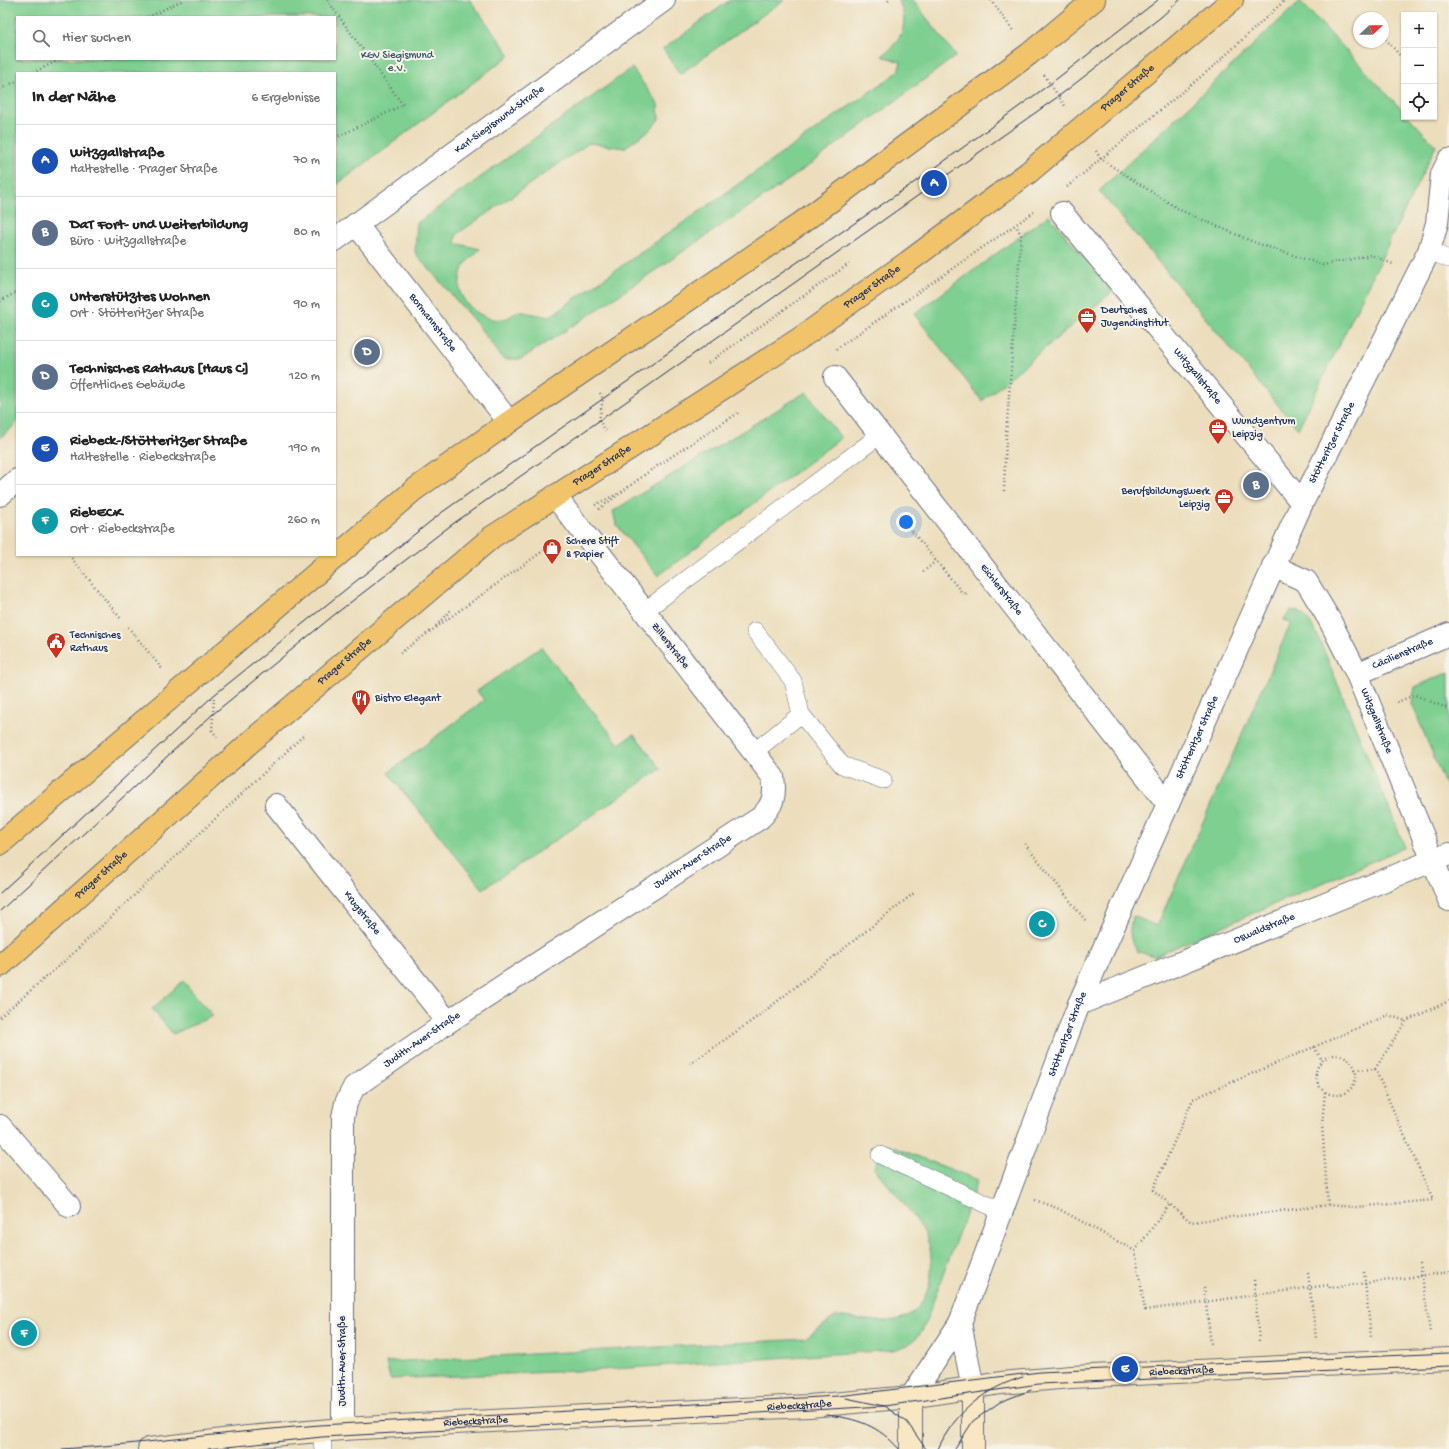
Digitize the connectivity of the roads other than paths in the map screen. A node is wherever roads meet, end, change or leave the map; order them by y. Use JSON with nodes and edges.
{"nodes":[{"id":1,"x":664,"y":0,"type":"edge"},
{"id":2,"x":1094,"y":0,"type":"edge"},
{"id":3,"x":1232,"y":0,"type":"edge"},
{"id":4,"x":1449,"y":160,"type":"edge"},
{"id":5,"x":1062,"y":213,"type":"dead end"},
{"id":6,"x":356,"y":224,"type":"junction"},
{"id":7,"x":336,"y":239,"type":"edge"},
{"id":8,"x":1429,"y":251,"type":"junction"},
{"id":9,"x":1449,"y":259,"type":"edge"},
{"id":10,"x":835,"y":377,"type":"dead end"},
{"id":11,"x":509,"y":422,"type":"junction"},
{"id":12,"x":880,"y":435,"type":"junction"},
{"id":13,"x":16,"y":481,"type":"edge"},
{"id":14,"x":0,"y":495,"type":"edge"},
{"id":15,"x":555,"y":496,"type":"junction"},
{"id":16,"x":1302,"y":503,"type":"junction"},
{"id":17,"x":1273,"y":566,"type":"junction"},
{"id":18,"x":643,"y":612,"type":"junction"},
{"id":19,"x":755,"y":631,"type":"dead end"},
{"id":20,"x":1449,"y":634,"type":"edge"},
{"id":21,"x":1357,"y":674,"type":"junction"},
{"id":22,"x":801,"y":714,"type":"junction"},
{"id":23,"x":754,"y":752,"type":"junction"},
{"id":24,"x":882,"y":780,"type":"dead end"},
{"id":25,"x":774,"y":799,"type":"joint"},
{"id":26,"x":1168,"y":804,"type":"junction"},
{"id":27,"x":276,"y":805,"type":"dead end"},
{"id":28,"x":0,"y":844,"type":"edge"},
{"id":29,"x":1441,"y":858,"type":"edge"},
{"id":30,"x":1449,"y":900,"type":"edge"},
{"id":31,"x":0,"y":966,"type":"edge"},
{"id":32,"x":1079,"y":1004,"type":"junction"},
{"id":33,"x":448,"y":1022,"type":"junction"},
{"id":34,"x":0,"y":1126,"type":"edge"},
{"id":35,"x":880,"y":1155,"type":"dead end"},
{"id":36,"x":69,"y":1206,"type":"dead end"},
{"id":37,"x":1001,"y":1211,"type":"junction"},
{"id":38,"x":960,"y":1323,"type":"junction"},
{"id":39,"x":1441,"y":1359,"type":"edge"},
{"id":40,"x":973,"y":1388,"type":"junction"},
{"id":41,"x":911,"y":1397,"type":"junction"},
{"id":42,"x":343,"y":1429,"type":"junction"},
{"id":43,"x":322,"y":1440,"type":"edge"},
{"id":44,"x":149,"y":1449,"type":"edge"},
{"id":45,"x":911,"y":1449,"type":"edge"},
{"id":46,"x":973,"y":1449,"type":"edge"}],
"edges":[{"from":1,"to":6,"type":"street","name":"Karl-Siegismund-Straße"},
{"from":2,"to":11,"type":"main road"},
{"from":3,"to":15,"type":"main road","name":"Prager Straße"},
{"from":4,"to":8,"type":"street","name":"Stötteritzer Straße"},
{"from":5,"to":16,"type":"street","name":"Witzgallstraße"},
{"from":6,"to":7,"type":"street","name":"Karl-Siegismund-Straße"},
{"from":6,"to":11,"type":"street","name":"Bormannstraße"},
{"from":8,"to":9,"type":"lane"},
{"from":8,"to":16,"type":"street","name":"Stötteritzer Straße"},
{"from":10,"to":12,"type":"street","name":"Eichlerstraße"},
{"from":11,"to":28,"type":"main road"},
{"from":12,"to":18,"type":"lane"},
{"from":12,"to":26,"type":"street","name":"Eichlerstraße"},
{"from":13,"to":14,"type":"street"},
{"from":15,"to":18,"type":"street","name":"Zillerstraße"},
{"from":15,"to":31,"type":"main road","name":"Prager Straße"},
{"from":16,"to":17,"type":"street","name":"Stötteritzer Straße"},
{"from":17,"to":21,"type":"street","name":"Witzgallstraße"},
{"from":17,"to":26,"type":"street","name":"Stötteritzer Straße"},
{"from":18,"to":23,"type":"street","name":"Zillerstraße"},
{"from":19,"to":22,"type":"lane"},
{"from":20,"to":21,"type":"street","name":"Cäcilienstraße"},
{"from":21,"to":29,"type":"street","name":"Witzgallstraße"},
{"from":22,"to":23,"type":"lane"},
{"from":22,"to":24,"type":"lane"},
{"from":23,"to":25,"type":"street","name":"Zillerstraße"},
{"from":25,"to":33,"type":"street","name":"Judith-Auer-Straße"},
{"from":26,"to":32,"type":"street","name":"Stötteritzer Straße"},
{"from":27,"to":33,"type":"street","name":"Krugstraße"},
{"from":29,"to":30,"type":"street","name":"Witzgallstraße"},
{"from":29,"to":32,"type":"street","name":"Oswaldstraße"},
{"from":32,"to":37,"type":"street","name":"Stötteritzer Straße"},
{"from":33,"to":42,"type":"street","name":"Judith-Auer-Straße"},
{"from":34,"to":36,"type":"street"},
{"from":35,"to":37,"type":"lane"},
{"from":37,"to":38,"type":"street","name":"Stötteritzer Straße"},
{"from":38,"to":40,"type":"street"},
{"from":38,"to":41,"type":"street","name":"Stötteritzer Straße"},
{"from":39,"to":40,"type":"main road","name":"Riebeckstraße"},
{"from":40,"to":41,"type":"main road","name":"Riebeckstraße"},
{"from":40,"to":46,"type":"main road"},
{"from":41,"to":42,"type":"main road","name":"Riebeckstraße"},
{"from":41,"to":45,"type":"main road"},
{"from":42,"to":43,"type":"main road","name":"Riebeckstraße"},
{"from":43,"to":44,"type":"main road","name":"Riebeckstraße"}]}
